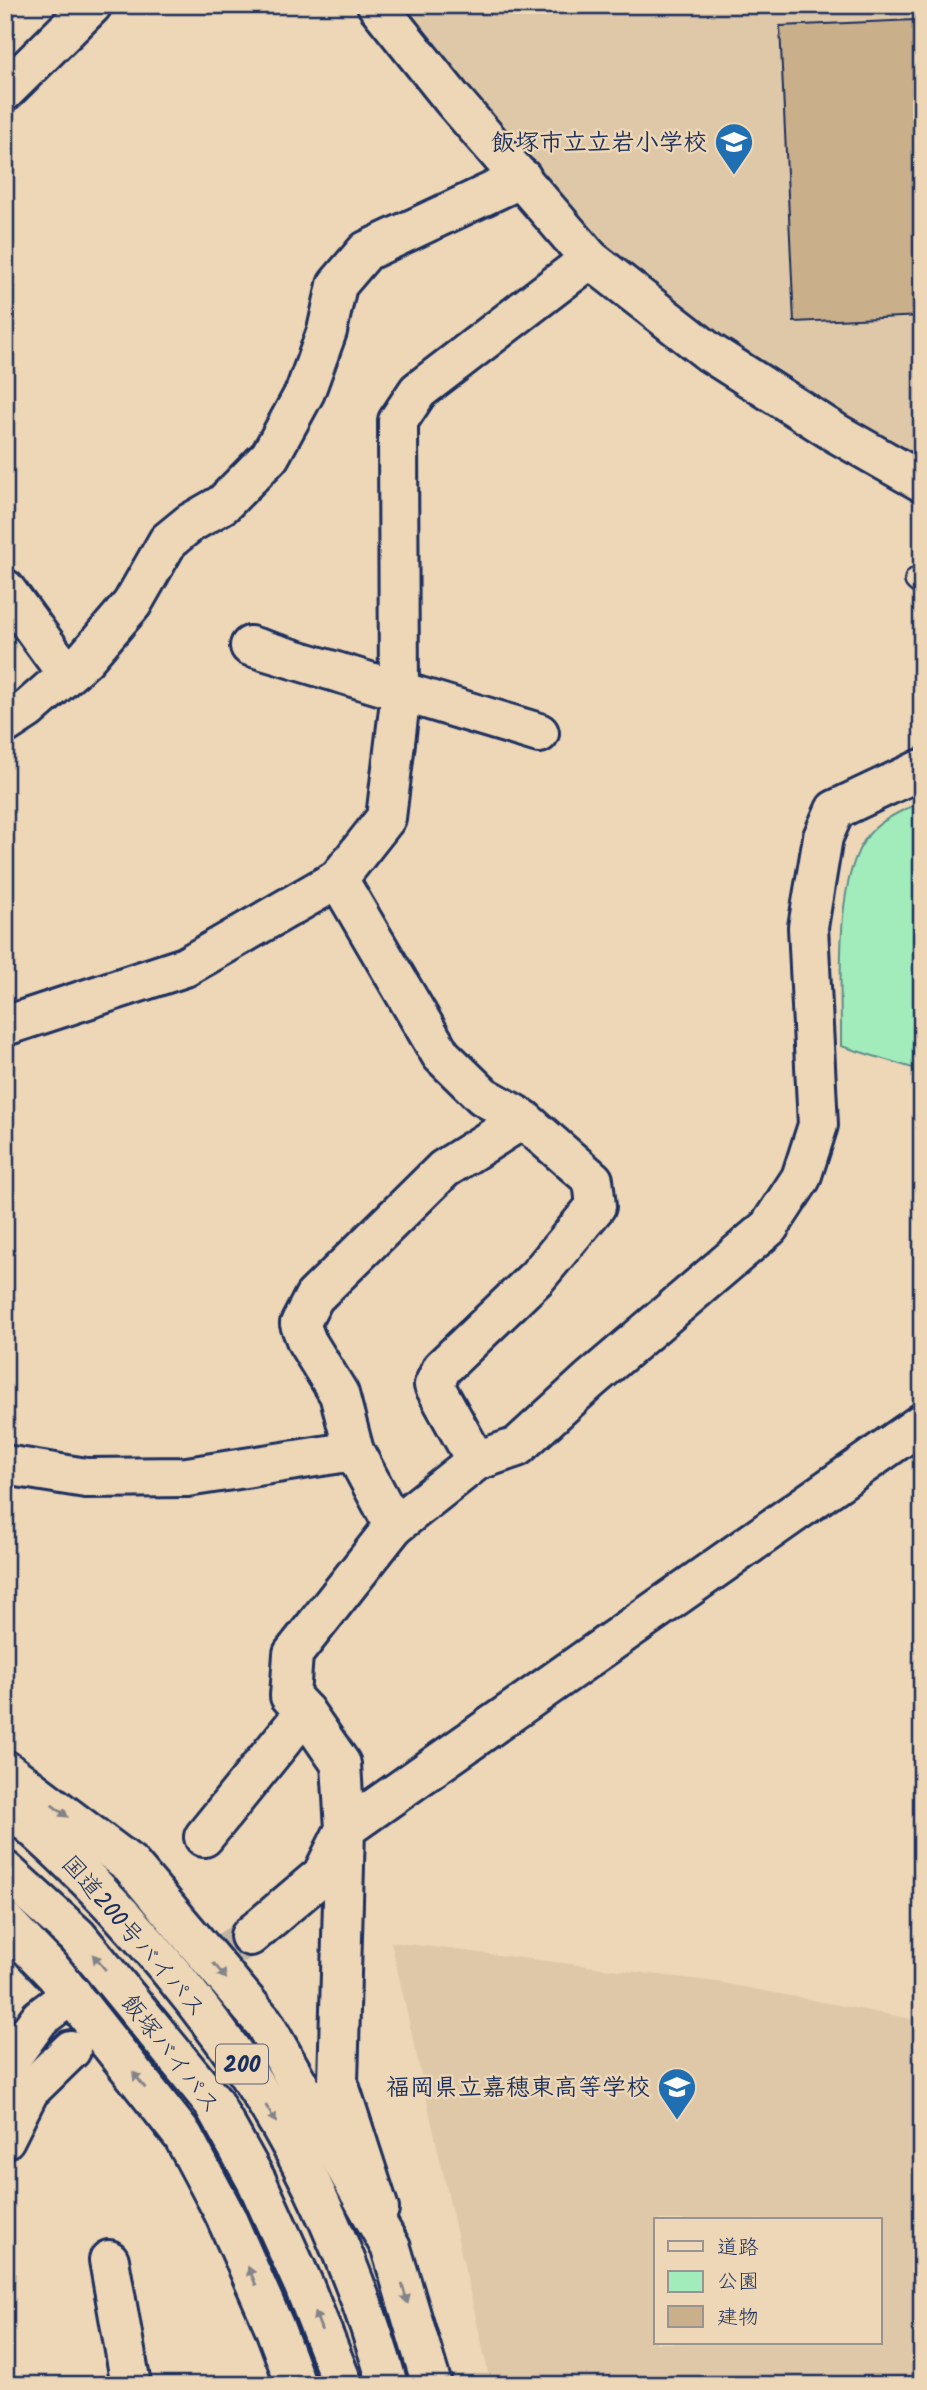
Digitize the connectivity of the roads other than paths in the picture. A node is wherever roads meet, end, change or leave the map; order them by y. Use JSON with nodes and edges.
{"nodes":[{"id":1,"x":92,"y":5,"type":"edge"},
{"id":2,"x":377,"y":5,"type":"edge"},
{"id":3,"x":5,"y":91,"type":"edge"},
{"id":4,"x":522,"y":178,"type":"junction"},
{"id":5,"x":590,"y":259,"type":"junction"},
{"id":6,"x":922,"y":482,"type":"edge"},
{"id":7,"x":5,"y":589,"type":"edge"},
{"id":8,"x":250,"y":646,"type":"dead end"},
{"id":9,"x":68,"y":674,"type":"junction"},
{"id":10,"x":399,"y":692,"type":"junction"},
{"id":11,"x":5,"y":724,"type":"edge"},
{"id":12,"x":539,"y":733,"type":"dead end"},
{"id":13,"x":922,"y":769,"type":"edge"},
{"id":14,"x":338,"y":879,"type":"junction"},
{"id":15,"x":5,"y":1026,"type":"edge"},
{"id":16,"x":523,"y":1119,"type":"junction"},
{"id":17,"x":917,"y":1433,"type":"edge"},
{"id":18,"x":354,"y":1451,"type":"junction"},
{"id":19,"x":476,"y":1461,"type":"junction"},
{"id":20,"x":5,"y":1465,"type":"edge"},
{"id":21,"x":394,"y":1526,"type":"junction"},
{"id":22,"x":305,"y":1712,"type":"junction"},
{"id":23,"x":5,"y":1770,"type":"edge"},
{"id":24,"x":5,"y":1803,"type":"edge"},
{"id":25,"x":345,"y":1829,"type":"junction"},
{"id":26,"x":204,"y":1837,"type":"dead end"},
{"id":27,"x":5,"y":1871,"type":"edge"},
{"id":28,"x":5,"y":1922,"type":"edge"},
{"id":29,"x":250,"y":1936,"type":"tunnel mouth"},
{"id":30,"x":72,"y":1994,"type":"junction"},
{"id":31,"x":71,"y":2050,"type":"tunnel mouth"},
{"id":32,"x":5,"y":2066,"type":"edge"},
{"id":33,"x":5,"y":2139,"type":"edge"},
{"id":34,"x":391,"y":2248,"type":"junction"},
{"id":35,"x":109,"y":2260,"type":"dead end"},
{"id":36,"x":131,"y":2385,"type":"edge"},
{"id":37,"x":296,"y":2385,"type":"edge"},
{"id":38,"x":342,"y":2385,"type":"edge"},
{"id":39,"x":388,"y":2385,"type":"edge"},
{"id":40,"x":432,"y":2385,"type":"edge"}],
"edges":[{"from":1,"to":3,"type":"main road"},
{"from":2,"to":4,"type":"main road"},
{"from":4,"to":5,"type":"main road"},
{"from":4,"to":9,"type":"main road"},
{"from":5,"to":6,"type":"main road"},
{"from":5,"to":10,"type":"main road"},
{"from":7,"to":9,"type":"main road"},
{"from":8,"to":10,"type":"main road"},
{"from":9,"to":11,"type":"main road"},
{"from":10,"to":12,"type":"main road"},
{"from":10,"to":14,"type":"main road"},
{"from":13,"to":19,"type":"main road"},
{"from":14,"to":15,"type":"main road"},
{"from":14,"to":16,"type":"main road"},
{"from":16,"to":18,"type":"main road"},
{"from":16,"to":19,"type":"main road"},
{"from":17,"to":25,"type":"main road"},
{"from":18,"to":20,"type":"main road"},
{"from":18,"to":21,"type":"main road"},
{"from":19,"to":21,"type":"main road"},
{"from":21,"to":22,"type":"main road"},
{"from":22,"to":25,"type":"main road"},
{"from":22,"to":26,"type":"main road"},
{"from":23,"to":34,"type":"main road","one_way":true},
{"from":24,"to":39,"type":"main road","name":"国道200号バイパス","number":"200","one_way":true},
{"from":25,"to":29,"type":"main road"},
{"from":25,"to":34,"type":"main road"},
{"from":38,"to":27,"type":"main road","name":"飯塚バイパス","number":"200","one_way":true},
{"from":28,"to":30,"type":"main road"},
{"from":30,"to":32,"type":"main road"},
{"from":37,"to":30,"type":"main road","one_way":true},
{"from":31,"to":33,"type":"main road"},
{"from":34,"to":40,"type":"main road","one_way":true},
{"from":35,"to":36,"type":"main road"}]}
